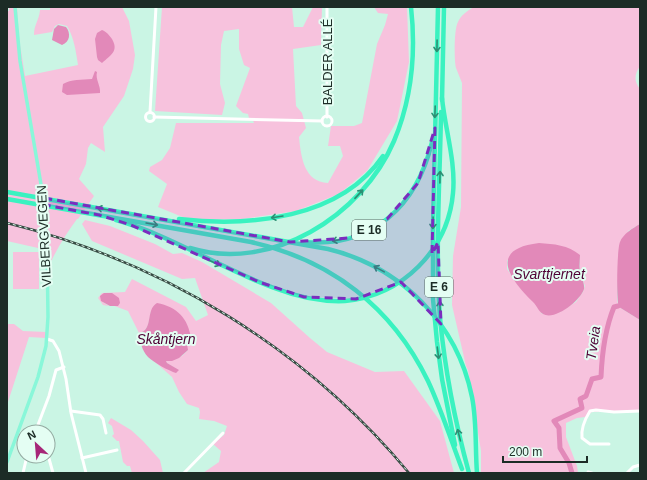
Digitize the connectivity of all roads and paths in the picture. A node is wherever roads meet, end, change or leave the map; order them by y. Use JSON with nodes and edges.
{"nodes":[{"id":1,"x":15,"y":7,"type":"edge"},
{"id":2,"x":156,"y":7,"type":"edge"},
{"id":3,"x":327,"y":7,"type":"edge"},
{"id":4,"x":411,"y":7,"type":"edge"},
{"id":5,"x":438,"y":7,"type":"edge"},
{"id":6,"x":444,"y":7,"type":"edge"},
{"id":7,"x":442,"y":98,"type":"junction"},
{"id":8,"x":150,"y":112,"type":"junction"},
{"id":9,"x":154,"y":117,"type":"junction"},
{"id":10,"x":327,"y":117,"type":"junction"},
{"id":11,"x":322,"y":121,"type":"junction"},
{"id":12,"x":400,"y":124,"type":"junction"},
{"id":13,"x":435,"y":128,"type":"junction"},
{"id":14,"x":7,"y":192,"type":"edge"},
{"id":15,"x":7,"y":199,"type":"edge"},
{"id":16,"x":100,"y":215,"type":"junction"},
{"id":17,"x":142,"y":216,"type":"junction"},
{"id":18,"x":281,"y":240,"type":"junction"},
{"id":19,"x":180,"y":246,"type":"junction"},
{"id":20,"x":47,"y":339,"type":"junction"},
{"id":21,"x":64,"y":367,"type":"junction"},
{"id":22,"x":640,"y":411,"type":"edge"},
{"id":23,"x":71,"y":413,"type":"junction"},
{"id":24,"x":38,"y":424,"type":"edge"},
{"id":25,"x":106,"y":433,"type":"dead end"},
{"id":26,"x":223,"y":433,"type":"dead end"},
{"id":27,"x":610,"y":444,"type":"dead end"},
{"id":28,"x":117,"y":450,"type":"dead end"},
{"id":29,"x":82,"y":458,"type":"junction"},
{"id":30,"x":7,"y":462,"type":"edge"},
{"id":31,"x":640,"y":465,"type":"edge"},
{"id":32,"x":462,"y":471,"type":"edge"},
{"id":33,"x":86,"y":473,"type":"edge"},
{"id":34,"x":184,"y":473,"type":"edge"},
{"id":35,"x":469,"y":473,"type":"edge"},
{"id":36,"x":477,"y":473,"type":"edge"},
{"id":37,"x":627,"y":473,"type":"edge"}],
"edges":[{"from":1,"to":20,"type":"main road","name":"VILBERGVEGEN"},
{"from":2,"to":8,"type":"street"},
{"from":3,"to":10,"type":"street","name":"BALDER ALLÉ"},
{"from":4,"to":12,"type":"highway","number":"E 16"},
{"from":5,"to":13,"type":"highway","number":"E 6","one_way":true},
{"from":6,"to":7,"type":"highway","number":"E 6"},
{"from":19,"to":7,"type":"highway","number":"E 16","one_way":true},
{"from":35,"to":7,"type":"highway","number":"E 6","one_way":true},
{"from":8,"to":9,"type":"street"},
{"from":8,"to":9,"type":"street"},
{"from":9,"to":11,"type":"street"},
{"from":10,"to":11,"type":"street"},
{"from":10,"to":11,"type":"street"},
{"from":12,"to":17,"type":"highway","number":"E 16","one_way":true},
{"from":19,"to":12,"type":"highway","number":"E 16","one_way":true},
{"from":13,"to":18,"type":"highway","number":"E 16","one_way":true},
{"from":13,"to":32,"type":"highway","number":"E 6","one_way":true},
{"from":17,"to":14,"type":"highway","number":"E 16","one_way":true},
{"from":15,"to":16,"type":"highway","number":"E 16"},
{"from":16,"to":19,"type":"highway","number":"E 16"},
{"from":16,"to":32,"type":"highway","number":"E 16","one_way":true},
{"from":17,"to":18,"type":"highway","number":"E 16"},
{"from":36,"to":18,"type":"highway","number":"E 16","one_way":true},
{"from":20,"to":21,"type":"street"},
{"from":20,"to":30,"type":"main road","name":"VILBERGVEGEN"},
{"from":21,"to":23,"type":"street"},
{"from":21,"to":24,"type":"street"},
{"from":22,"to":27,"type":"street"},
{"from":23,"to":25,"type":"street"},
{"from":23,"to":29,"type":"street"},
{"from":26,"to":34,"type":"street"},
{"from":28,"to":29,"type":"street"},
{"from":29,"to":33,"type":"street"},
{"from":31,"to":37,"type":"street"}]}
